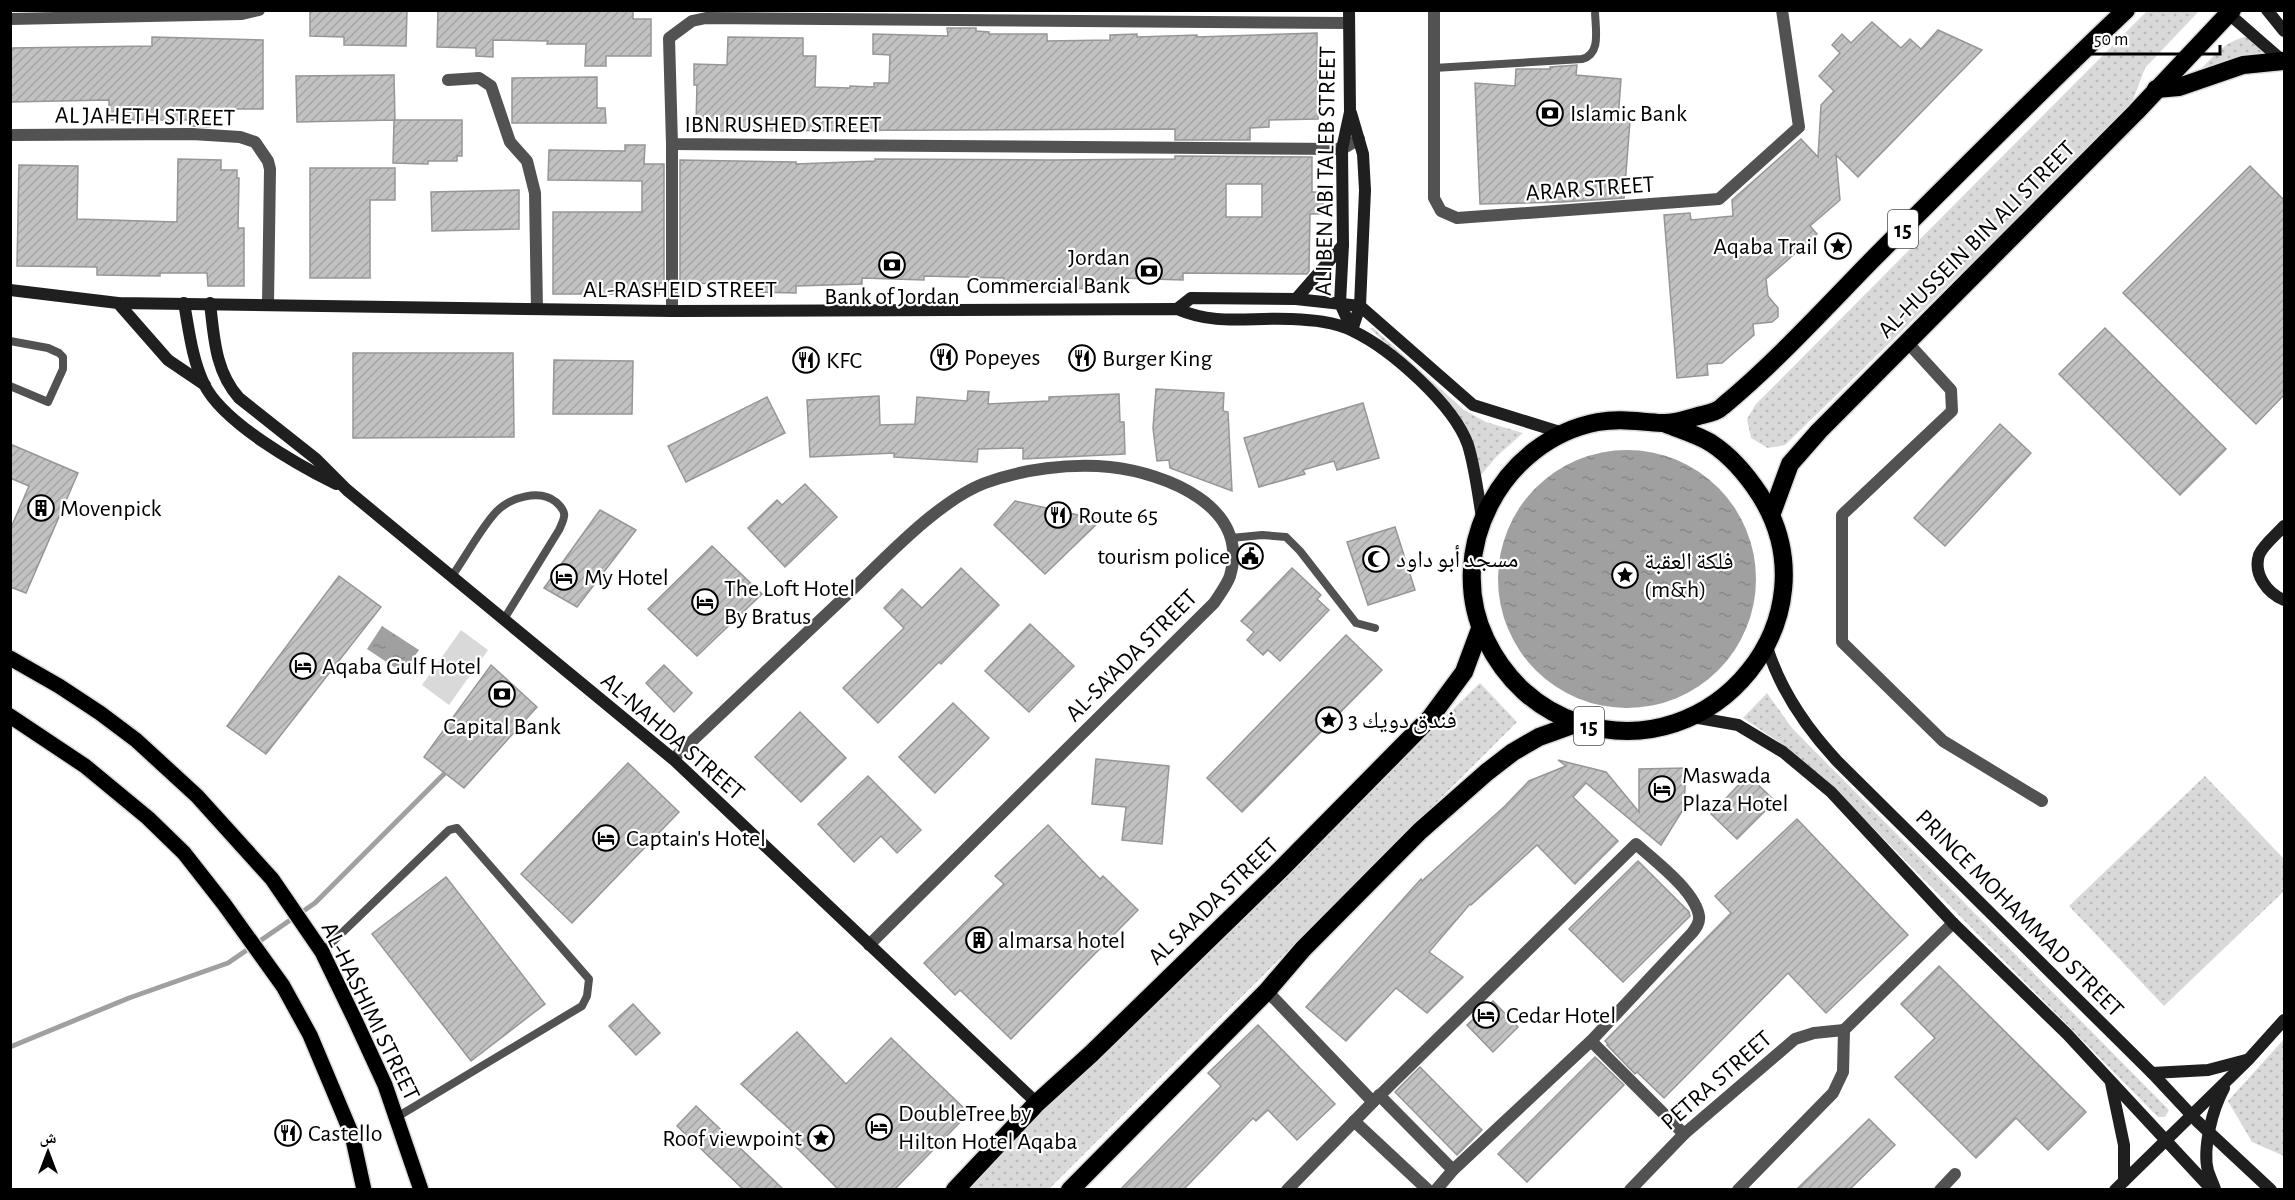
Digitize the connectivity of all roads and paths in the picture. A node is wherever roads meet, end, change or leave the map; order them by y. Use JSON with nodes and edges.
{"nodes":[{"id":1,"x":259,"y":10,"type":"edge"},
{"id":2,"x":1434,"y":10,"type":"edge"},
{"id":3,"x":1594,"y":10,"type":"edge"},
{"id":4,"x":1782,"y":10,"type":"edge"},
{"id":5,"x":2267,"y":10,"type":"edge"},
{"id":6,"x":2126,"y":11,"type":"edge"},
{"id":7,"x":2229,"y":12,"type":"edge"},
{"id":8,"x":1349,"y":17,"type":"edge"},
{"id":9,"x":10,"y":19,"type":"edge"},
{"id":10,"x":2284,"y":31,"type":"edge"},
{"id":11,"x":2284,"y":62,"type":"edge"},
{"id":12,"x":1434,"y":68,"type":"junction"},
{"id":13,"x":448,"y":80,"type":"dead end"},
{"id":14,"x":2156,"y":89,"type":"junction"},
{"id":15,"x":1350,"y":112,"type":"junction"},
{"id":16,"x":10,"y":135,"type":"edge"},
{"id":17,"x":1359,"y":139,"type":"junction"},
{"id":18,"x":672,"y":144,"type":"junction"},
{"id":19,"x":1342,"y":149,"type":"junction"},
{"id":20,"x":1343,"y":245,"type":"junction"},
{"id":21,"x":10,"y":290,"type":"edge"},
{"id":22,"x":1296,"y":299,"type":"junction"},
{"id":23,"x":118,"y":303,"type":"junction"},
{"id":24,"x":184,"y":303,"type":"junction"},
{"id":25,"x":210,"y":303,"type":"junction"},
{"id":26,"x":1340,"y":303,"type":"junction"},
{"id":27,"x":268,"y":304,"type":"junction"},
{"id":28,"x":1360,"y":306,"type":"junction"},
{"id":29,"x":537,"y":309,"type":"junction"},
{"id":30,"x":1177,"y":309,"type":"junction"},
{"id":31,"x":672,"y":311,"type":"junction"},
{"id":32,"x":1352,"y":330,"type":"junction"},
{"id":33,"x":10,"y":341,"type":"edge"},
{"id":34,"x":1908,"y":343,"type":"junction"},
{"id":35,"x":205,"y":385,"type":"junction"},
{"id":36,"x":10,"y":386,"type":"edge"},
{"id":37,"x":1666,"y":424,"type":"junction"},
{"id":38,"x":1563,"y":433,"type":"junction"},
{"id":39,"x":347,"y":490,"type":"junction"},
{"id":40,"x":1772,"y":513,"type":"junction"},
{"id":41,"x":1482,"y":518,"type":"junction"},
{"id":42,"x":2284,"y":526,"type":"edge"},
{"id":43,"x":1230,"y":538,"type":"junction"},
{"id":44,"x":453,"y":576,"type":"junction"},
{"id":45,"x":2284,"y":600,"type":"edge"},
{"id":46,"x":504,"y":619,"type":"junction"},
{"id":47,"x":1375,"y":628,"type":"dead end"},
{"id":48,"x":1480,"y":629,"type":"junction"},
{"id":49,"x":1767,"y":647,"type":"junction"},
{"id":50,"x":10,"y":658,"type":"edge"},
{"id":51,"x":10,"y":716,"type":"edge"},
{"id":52,"x":1693,"y":717,"type":"junction"},
{"id":53,"x":1578,"y":723,"type":"junction"},
{"id":54,"x":673,"y":759,"type":"junction"},
{"id":55,"x":2042,"y":801,"type":"dead end"},
{"id":56,"x":1953,"y":923,"type":"junction"},
{"id":57,"x":870,"y":945,"type":"junction"},
{"id":58,"x":322,"y":952,"type":"junction"},
{"id":59,"x":1268,"y":991,"type":"junction"},
{"id":60,"x":2284,"y":1020,"type":"edge"},
{"id":61,"x":1844,"y":1030,"type":"junction"},
{"id":62,"x":1591,"y":1041,"type":"junction"},
{"id":63,"x":2247,"y":1060,"type":"junction"},
{"id":64,"x":2152,"y":1073,"type":"junction"},
{"id":65,"x":2228,"y":1079,"type":"junction"},
{"id":66,"x":2111,"y":1082,"type":"junction"},
{"id":67,"x":1376,"y":1098,"type":"junction"},
{"id":68,"x":1037,"y":1103,"type":"junction"},
{"id":69,"x":2192,"y":1115,"type":"junction"},
{"id":70,"x":397,"y":1117,"type":"junction"},
{"id":71,"x":1354,"y":1121,"type":"junction"},
{"id":72,"x":2210,"y":1132,"type":"junction"},
{"id":73,"x":1684,"y":1134,"type":"junction"},
{"id":74,"x":2166,"y":1140,"type":"junction"},
{"id":75,"x":1453,"y":1170,"type":"junction"},
{"id":76,"x":2251,"y":1172,"type":"junction"},
{"id":77,"x":1955,"y":1174,"type":"dead end"},
{"id":78,"x":2119,"y":1185,"type":"edge"},
{"id":79,"x":364,"y":1190,"type":"edge"},
{"id":80,"x":421,"y":1190,"type":"edge"},
{"id":81,"x":955,"y":1190,"type":"edge"},
{"id":82,"x":1070,"y":1190,"type":"edge"},
{"id":83,"x":1287,"y":1190,"type":"edge"},
{"id":84,"x":1428,"y":1190,"type":"edge"},
{"id":85,"x":1436,"y":1190,"type":"edge"},
{"id":86,"x":1630,"y":1190,"type":"edge"},
{"id":87,"x":1738,"y":1190,"type":"edge"},
{"id":88,"x":1940,"y":1190,"type":"edge"},
{"id":89,"x":2213,"y":1190,"type":"edge"},
{"id":90,"x":2258,"y":1190,"type":"edge"},
{"id":91,"x":2271,"y":1190,"type":"edge"}],
"edges":[{"from":1,"to":9,"type":"street"},
{"from":2,"to":12,"type":"street","name":"ARAR STREET"},
{"from":3,"to":12,"type":"lane"},
{"from":4,"to":12,"type":"street","name":"ARAR STREET"},
{"from":5,"to":10,"type":"main road"},
{"from":6,"to":37,"type":"highway","number":"15"},
{"from":7,"to":11,"type":"main road"},
{"from":7,"to":14,"type":"highway","name":"AL-HUSSEIN BIN ALI STREET"},
{"from":8,"to":15,"type":"main road","name":"ALI BEN ABI TALEB STREET"},
{"from":8,"to":18,"type":"street","name":"IBN RUSHED STREET"},
{"from":11,"to":14,"type":"highway"},
{"from":13,"to":29,"type":"street"},
{"from":14,"to":34,"type":"highway","name":"AL-HUSSEIN BIN ALI STREET"},
{"from":15,"to":17,"type":"main road"},
{"from":15,"to":19,"type":"main road","name":"ALI BEN ABI TALEB STREET"},
{"from":16,"to":27,"type":"street","name":"AL JAHETH STREET"},
{"from":17,"to":19,"type":"street"},
{"from":17,"to":28,"type":"main road"},
{"from":18,"to":19,"type":"street","name":"IBN RUSHED STREET"},
{"from":18,"to":31,"type":"street"},
{"from":19,"to":20,"type":"main road","name":"ALI BEN ABI TALEB STREET"},
{"from":20,"to":22,"type":"main road"},
{"from":20,"to":26,"type":"main road","name":"ALI BEN ABI TALEB STREET"},
{"from":21,"to":23,"type":"main road","name":"AL-RASHEID STREET"},
{"from":22,"to":26,"type":"main road","name":"AL-RASHEID STREET"},
{"from":22,"to":30,"type":"main road","name":"AL-RASHEID STREET"},
{"from":23,"to":24,"type":"main road","name":"AL-RASHEID STREET"},
{"from":23,"to":35,"type":"main road"},
{"from":24,"to":25,"type":"main road","name":"AL-RASHEID STREET"},
{"from":24,"to":35,"type":"main road","name":"AL-NAHDA STREET"},
{"from":25,"to":27,"type":"main road","name":"AL-RASHEID STREET"},
{"from":25,"to":39,"type":"main road","name":"AL-NAHDA STREET"},
{"from":26,"to":28,"type":"main road","name":"AL-RASHEID STREET"},
{"from":26,"to":32,"type":"main road","name":"ALI BEN ABI TALEB STREET"},
{"from":27,"to":29,"type":"main road","name":"AL-RASHEID STREET"},
{"from":28,"to":32,"type":"main road"},
{"from":28,"to":38,"type":"main road"},
{"from":29,"to":31,"type":"main road","name":"AL-RASHEID STREET"},
{"from":30,"to":31,"type":"main road","name":"AL-RASHEID STREET"},
{"from":30,"to":32,"type":"main road","name":"AL-RASHEID STREET"},
{"from":32,"to":41,"type":"main road","name":"AL-RASHEID STREET"},
{"from":33,"to":36,"type":"lane"},
{"from":34,"to":40,"type":"highway","name":"AL-HUSSEIN BIN ALI STREET"},
{"from":34,"to":55,"type":"street"},
{"from":35,"to":39,"type":"main road","name":"AL-NAHDA STREET"},
{"from":37,"to":38,"type":"highway","number":"15"},
{"from":37,"to":40,"type":"highway","number":"15"},
{"from":38,"to":41,"type":"highway","number":"15"},
{"from":39,"to":44,"type":"main road","name":"AL-NAHDA STREET"},
{"from":40,"to":49,"type":"highway","number":"15"},
{"from":41,"to":48,"type":"highway","number":"15"},
{"from":42,"to":45,"type":"main road"},
{"from":43,"to":47,"type":"lane"},
{"from":43,"to":54,"type":"street","name":"AL-SA'ADA STREET"},
{"from":43,"to":57,"type":"street","name":"AL-SA'ADA STREET"},
{"from":44,"to":46,"type":"main road","name":"AL-NAHDA STREET"},
{"from":44,"to":46,"type":"lane"},
{"from":46,"to":54,"type":"main road","name":"AL-NAHDA STREET"},
{"from":48,"to":53,"type":"highway","number":"15"},
{"from":48,"to":68,"type":"highway","name":"AL SAADA STREET"},
{"from":49,"to":52,"type":"highway","number":"15"},
{"from":49,"to":64,"type":"main road","name":"PRINCE MOHAMMAD STREET"},
{"from":50,"to":58,"type":"main road","name":"AL-HASHIMI STREET"},
{"from":51,"to":79,"type":"main road"},
{"from":52,"to":53,"type":"highway","number":"15"},
{"from":52,"to":56,"type":"main road","name":"PRINCE MOHAMMAD STREET","number":"15"},
{"from":53,"to":59,"type":"highway"},
{"from":54,"to":57,"type":"main road","name":"AL-NAHDA STREET"},
{"from":56,"to":61,"type":"street"},
{"from":56,"to":66,"type":"main road","name":"PRINCE MOHAMMAD STREET","number":"15"},
{"from":57,"to":68,"type":"main road","name":"AL-NAHDA STREET"},
{"from":58,"to":70,"type":"main road","name":"AL-HASHIMI STREET"},
{"from":58,"to":70,"type":"lane"},
{"from":59,"to":67,"type":"street"},
{"from":59,"to":82,"type":"highway"},
{"from":60,"to":63,"type":"main road"},
{"from":61,"to":73,"type":"street","name":"PETRA STREET"},
{"from":61,"to":87,"type":"street"},
{"from":62,"to":67,"type":"street"},
{"from":62,"to":73,"type":"street"},
{"from":62,"to":75,"type":"street"},
{"from":63,"to":64,"type":"main road"},
{"from":63,"to":65,"type":"main road"},
{"from":64,"to":69,"type":"main road","name":"PRINCE MOHAMMAD STREET"},
{"from":65,"to":69,"type":"main road"},
{"from":65,"to":72,"type":"main road"},
{"from":66,"to":74,"type":"main road","name":"PRINCE MOHAMMAD STREET","number":"15"},
{"from":66,"to":78,"type":"main road"},
{"from":67,"to":71,"type":"street"},
{"from":67,"to":75,"type":"street"},
{"from":68,"to":81,"type":"highway","name":"AL SAADA STREET"},
{"from":69,"to":72,"type":"main road","name":"PRINCE MOHAMMAD STREET"},
{"from":69,"to":74,"type":"main road"},
{"from":70,"to":80,"type":"main road","name":"AL-HASHIMI STREET"},
{"from":71,"to":83,"type":"street"},
{"from":71,"to":84,"type":"street"},
{"from":72,"to":76,"type":"main road","name":"PRINCE MOHAMMAD STREET"},
{"from":72,"to":89,"type":"main road"},
{"from":73,"to":86,"type":"street","name":"PETRA STREET"},
{"from":74,"to":78,"type":"main road"},
{"from":74,"to":89,"type":"main road","name":"PRINCE MOHAMMAD STREET","number":"15"},
{"from":75,"to":85,"type":"street"},
{"from":76,"to":90,"type":"main road"},
{"from":76,"to":91,"type":"main road","name":"PRINCE MOHAMMAD STREET"},
{"from":77,"to":88,"type":"street"}]}
